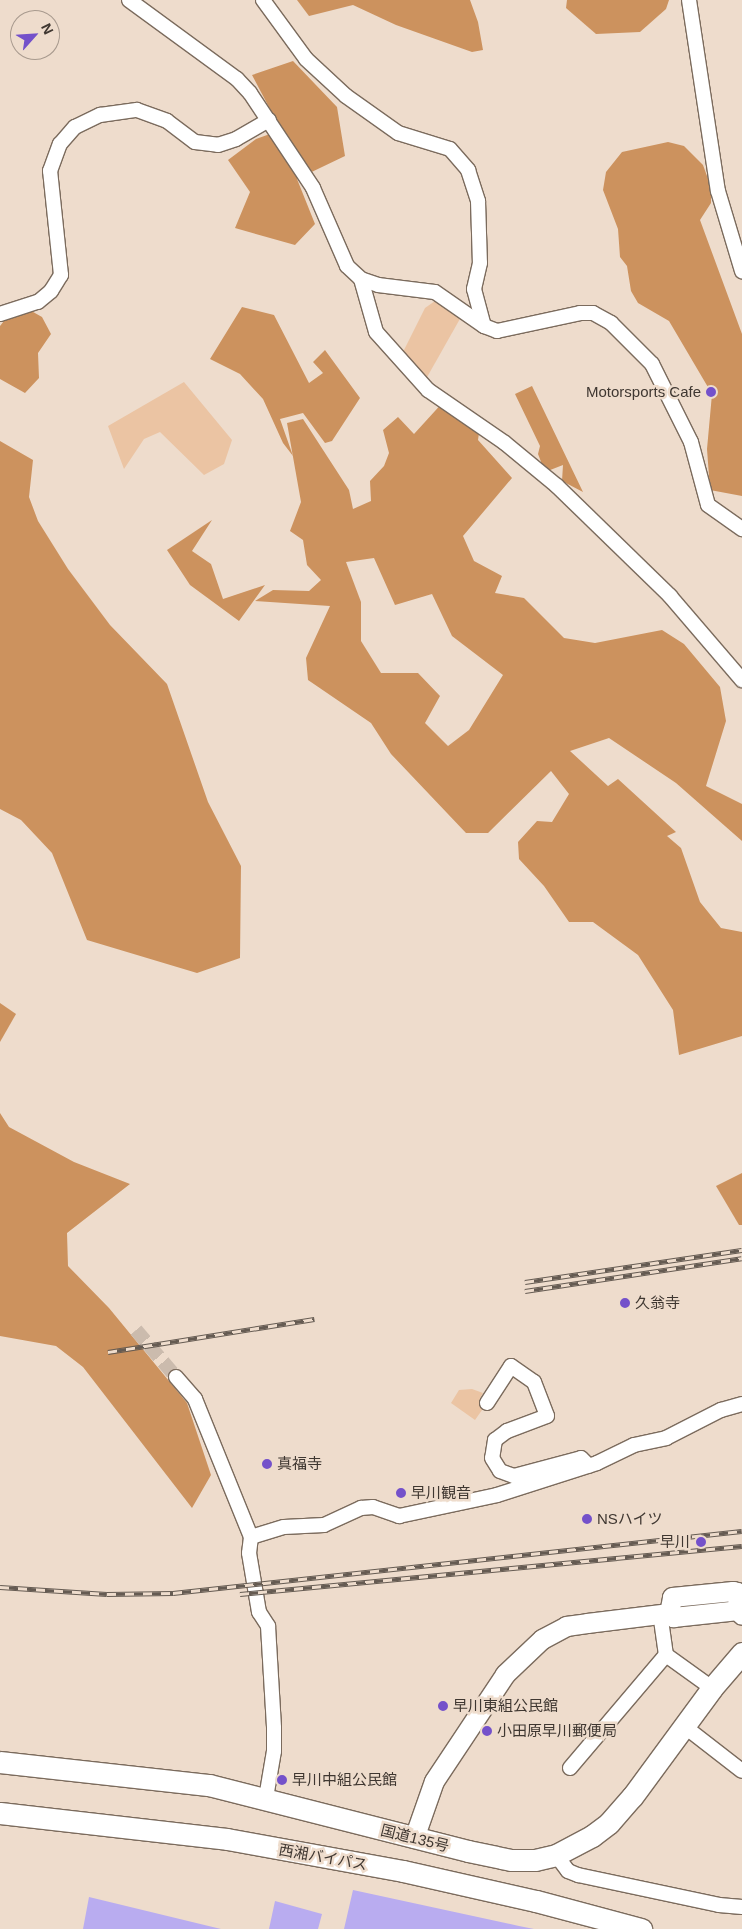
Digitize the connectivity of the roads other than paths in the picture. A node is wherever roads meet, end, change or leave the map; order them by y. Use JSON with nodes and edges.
{"nodes":[{"id":1,"x":129,"y":0,"type":"edge"},
{"id":2,"x":262,"y":0,"type":"edge"},
{"id":3,"x":689,"y":0,"type":"edge"},
{"id":4,"x":268,"y":120,"type":"junction"},
{"id":5,"x":742,"y":271,"type":"edge"},
{"id":6,"x":361,"y":280,"type":"junction"},
{"id":7,"x":0,"y":314,"type":"edge"},
{"id":8,"x":484,"y":326,"type":"junction"},
{"id":9,"x":742,"y":529,"type":"edge"},
{"id":10,"x":742,"y":680,"type":"edge"},
{"id":11,"x":176,"y":1377,"type":"tunnel mouth"},
{"id":12,"x":487,"y":1402,"type":"dead end"},
{"id":13,"x":742,"y":1404,"type":"edge"},
{"id":14,"x":589,"y":1466,"type":"junction"},
{"id":15,"x":251,"y":1537,"type":"junction"},
{"id":16,"x":665,"y":1613,"type":"junction"},
{"id":17,"x":740,"y":1613,"type":"edge"},
{"id":18,"x":742,"y":1653,"type":"edge"},
{"id":19,"x":666,"y":1655,"type":"junction"},
{"id":20,"x":712,"y":1688,"type":"junction"},
{"id":21,"x":684,"y":1726,"type":"junction"},
{"id":22,"x":0,"y":1762,"type":"edge"},
{"id":23,"x":570,"y":1768,"type":"dead end"},
{"id":24,"x":742,"y":1771,"type":"edge"},
{"id":25,"x":266,"y":1798,"type":"junction"},
{"id":26,"x":0,"y":1813,"type":"edge"},
{"id":27,"x":0,"y":1819,"type":"edge"},
{"id":28,"x":414,"y":1838,"type":"junction"},
{"id":29,"x":556,"y":1855,"type":"junction"},
{"id":30,"x":742,"y":1906,"type":"edge"},
{"id":31,"x":617,"y":1929,"type":"edge"},
{"id":32,"x":641,"y":1929,"type":"edge"}],
"edges":[{"from":1,"to":4,"type":"street"},
{"from":2,"to":8,"type":"street"},
{"from":3,"to":5,"type":"street"},
{"from":4,"to":6,"type":"street"},
{"from":4,"to":7,"type":"street"},
{"from":6,"to":8,"type":"street"},
{"from":6,"to":10,"type":"street"},
{"from":8,"to":9,"type":"street"},
{"from":11,"to":15,"type":"street"},
{"from":12,"to":14,"type":"street"},
{"from":13,"to":14,"type":"street"},
{"from":14,"to":15,"type":"street"},
{"from":15,"to":25,"type":"street"},
{"from":16,"to":17,"type":"main road"},
{"from":16,"to":19,"type":"street"},
{"from":16,"to":28,"type":"main road"},
{"from":18,"to":20,"type":"highway","name":"国道135号"},
{"from":19,"to":20,"type":"street"},
{"from":19,"to":23,"type":"street"},
{"from":20,"to":21,"type":"highway","name":"国道135号"},
{"from":21,"to":24,"type":"street"},
{"from":21,"to":29,"type":"highway","name":"国道135号"},
{"from":22,"to":25,"type":"highway","name":"国道135号"},
{"from":25,"to":28,"type":"highway","name":"国道135号"},
{"from":26,"to":32,"type":"highway","name":"西湘バイパス"},
{"from":27,"to":31,"type":"highway","name":"西湘バイパス"},
{"from":28,"to":29,"type":"highway","name":"国道135号"},
{"from":29,"to":30,"type":"street"}]}
